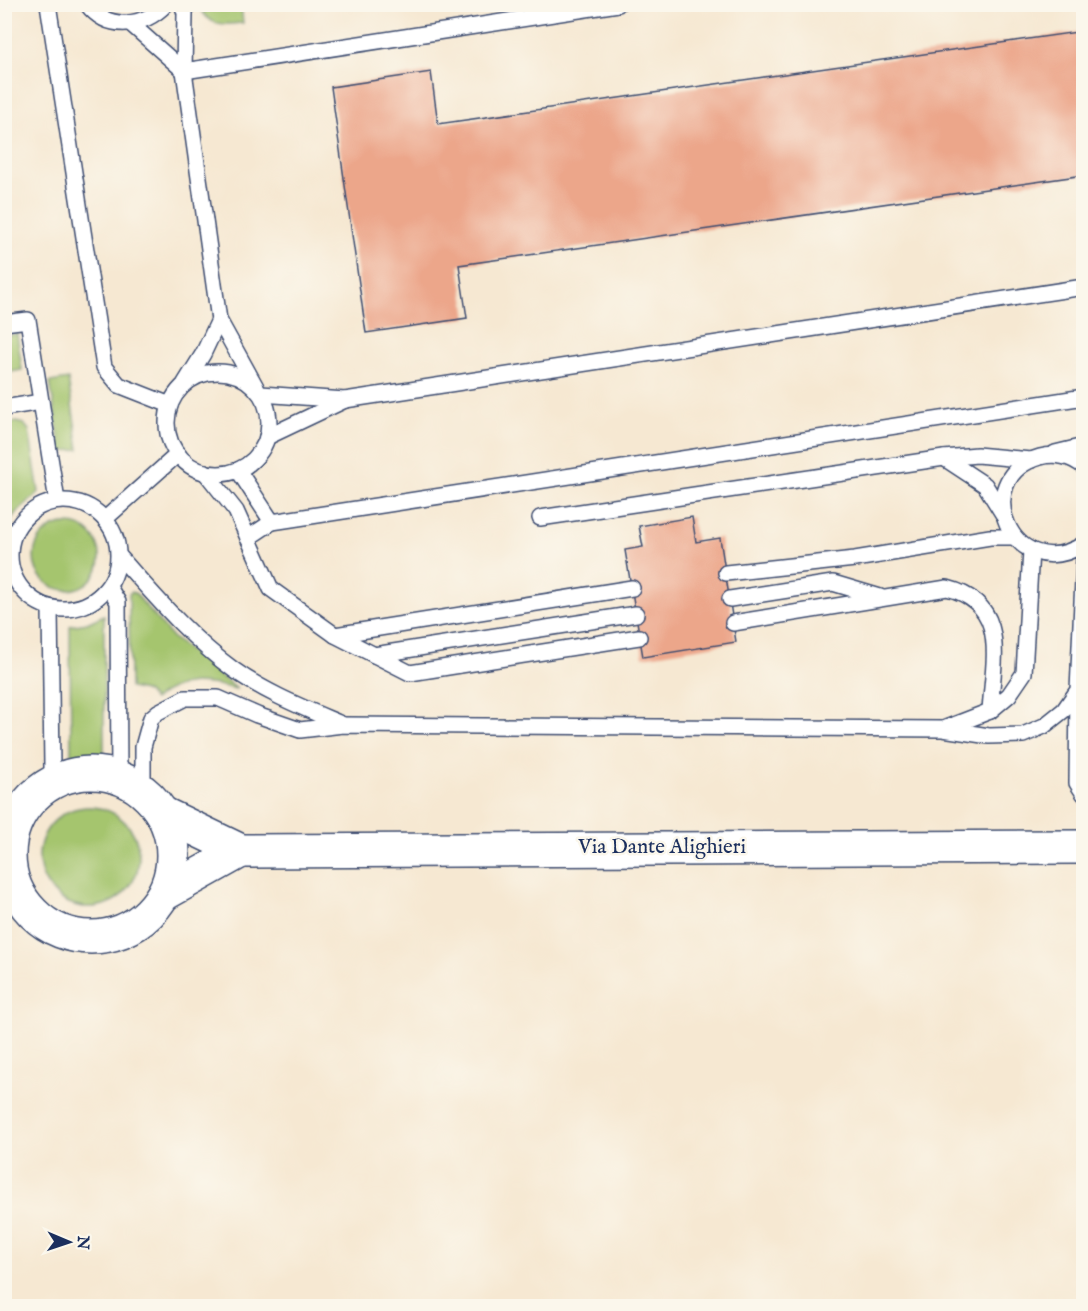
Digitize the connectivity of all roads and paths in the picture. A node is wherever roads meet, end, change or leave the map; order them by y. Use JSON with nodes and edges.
{"nodes":[{"id":1,"x":48,"y":4,"type":"edge"},
{"id":2,"x":87,"y":4,"type":"edge"},
{"id":3,"x":166,"y":4,"type":"edge"},
{"id":4,"x":182,"y":4,"type":"edge"},
{"id":5,"x":618,"y":4,"type":"edge"},
{"id":6,"x":131,"y":24,"type":"junction"},
{"id":7,"x":184,"y":71,"type":"junction"},
{"id":8,"x":1083,"y":287,"type":"edge"},
{"id":9,"x":219,"y":320,"type":"junction"},
{"id":10,"x":4,"y":323,"type":"edge"},
{"id":11,"x":184,"y":384,"type":"junction"},
{"id":12,"x":258,"y":390,"type":"junction"},
{"id":13,"x":1083,"y":397,"type":"edge"},
{"id":14,"x":345,"y":400,"type":"junction"},
{"id":15,"x":41,"y":402,"type":"junction"},
{"id":16,"x":170,"y":405,"type":"junction"},
{"id":17,"x":4,"y":408,"type":"edge"},
{"id":18,"x":267,"y":437,"type":"junction"},
{"id":19,"x":1083,"y":446,"type":"edge"},
{"id":20,"x":178,"y":454,"type":"junction"},
{"id":21,"x":1047,"y":456,"type":"junction"},
{"id":22,"x":944,"y":458,"type":"junction"},
{"id":23,"x":1031,"y":460,"type":"junction"},
{"id":24,"x":1083,"y":467,"type":"edge"},
{"id":25,"x":238,"y":470,"type":"junction"},
{"id":26,"x":205,"y":472,"type":"junction"},
{"id":27,"x":57,"y":501,"type":"junction"},
{"id":28,"x":1004,"y":514,"type":"junction"},
{"id":29,"x":540,"y":518,"type":"dead end"},
{"id":30,"x":105,"y":519,"type":"junction"},
{"id":31,"x":272,"y":522,"type":"junction"},
{"id":32,"x":1014,"y":537,"type":"junction"},
{"id":33,"x":248,"y":538,"type":"junction"},
{"id":34,"x":1083,"y":544,"type":"edge"},
{"id":35,"x":1031,"y":550,"type":"junction"},
{"id":36,"x":118,"y":556,"type":"junction"},
{"id":37,"x":1083,"y":558,"type":"edge"},
{"id":38,"x":8,"y":569,"type":"edge"},
{"id":39,"x":726,"y":573,"type":"dead end"},
{"id":40,"x":109,"y":587,"type":"junction"},
{"id":41,"x":632,"y":588,"type":"dead end"},
{"id":42,"x":883,"y":598,"type":"junction"},
{"id":43,"x":730,"y":599,"type":"dead end"},
{"id":44,"x":50,"y":608,"type":"junction"},
{"id":45,"x":636,"y":614,"type":"dead end"},
{"id":46,"x":734,"y":623,"type":"dead end"},
{"id":47,"x":335,"y":636,"type":"junction"},
{"id":48,"x":639,"y":637,"type":"dead end"},
{"id":49,"x":374,"y":655,"type":"junction"},
{"id":50,"x":1078,"y":690,"type":"junction"},
{"id":51,"x":990,"y":711,"type":"junction"},
{"id":52,"x":344,"y":725,"type":"junction"},
{"id":53,"x":943,"y":729,"type":"junction"},
{"id":54,"x":54,"y":781,"type":"junction"},
{"id":55,"x":141,"y":794,"type":"junction"},
{"id":56,"x":1083,"y":794,"type":"edge"},
{"id":57,"x":10,"y":824,"type":"edge"},
{"id":58,"x":1083,"y":847,"type":"edge"},
{"id":59,"x":241,"y":851,"type":"junction"},
{"id":60,"x":8,"y":876,"type":"edge"},
{"id":61,"x":164,"y":894,"type":"junction"}],
"edges":[{"from":1,"to":16,"type":"lane"},
{"from":2,"to":6,"type":"lane"},
{"from":3,"to":6,"type":"lane"},
{"from":4,"to":7,"type":"lane"},
{"from":5,"to":7,"type":"lane"},
{"from":6,"to":7,"type":"lane"},
{"from":7,"to":9,"type":"lane"},
{"from":8,"to":14,"type":"lane"},
{"from":9,"to":11,"type":"lane"},
{"from":9,"to":12,"type":"lane"},
{"from":10,"to":15,"type":"lane"},
{"from":11,"to":12,"type":"lane"},
{"from":11,"to":16,"type":"lane"},
{"from":12,"to":14,"type":"lane"},
{"from":12,"to":18,"type":"lane"},
{"from":13,"to":31,"type":"lane"},
{"from":14,"to":18,"type":"lane"},
{"from":15,"to":17,"type":"lane"},
{"from":15,"to":27,"type":"lane"},
{"from":16,"to":20,"type":"lane"},
{"from":18,"to":25,"type":"lane"},
{"from":19,"to":21,"type":"lane"},
{"from":20,"to":26,"type":"lane"},
{"from":20,"to":30,"type":"lane"},
{"from":21,"to":23,"type":"lane"},
{"from":21,"to":24,"type":"lane"},
{"from":22,"to":23,"type":"lane"},
{"from":22,"to":28,"type":"lane"},
{"from":22,"to":29,"type":"lane"},
{"from":23,"to":28,"type":"lane"},
{"from":25,"to":26,"type":"lane"},
{"from":25,"to":31,"type":"lane"},
{"from":26,"to":33,"type":"lane"},
{"from":27,"to":30,"type":"lane"},
{"from":27,"to":38,"type":"lane"},
{"from":28,"to":32,"type":"lane"},
{"from":30,"to":36,"type":"lane"},
{"from":31,"to":33,"type":"lane"},
{"from":32,"to":35,"type":"lane"},
{"from":32,"to":39,"type":"lane"},
{"from":33,"to":47,"type":"lane"},
{"from":34,"to":35,"type":"lane"},
{"from":35,"to":51,"type":"lane"},
{"from":36,"to":40,"type":"lane"},
{"from":36,"to":52,"type":"lane"},
{"from":37,"to":50,"type":"lane"},
{"from":38,"to":44,"type":"lane"},
{"from":40,"to":44,"type":"lane"},
{"from":40,"to":55,"type":"lane"},
{"from":41,"to":47,"type":"lane"},
{"from":42,"to":43,"type":"lane"},
{"from":42,"to":46,"type":"lane"},
{"from":42,"to":51,"type":"lane"},
{"from":44,"to":54,"type":"lane"},
{"from":45,"to":49,"type":"lane"},
{"from":47,"to":49,"type":"lane"},
{"from":48,"to":49,"type":"lane"},
{"from":50,"to":53,"type":"lane"},
{"from":50,"to":56,"type":"lane"},
{"from":51,"to":53,"type":"lane"},
{"from":52,"to":53,"type":"lane"},
{"from":52,"to":55,"type":"lane"},
{"from":54,"to":55,"type":"main road","name":"Via Dante Alighieri"},
{"from":54,"to":57,"type":"main road","name":"Via Dante Alighieri"},
{"from":55,"to":59,"type":"main road","name":"Via Dante Alighieri"},
{"from":55,"to":61,"type":"main road","name":"Via Dante Alighieri"},
{"from":57,"to":60,"type":"main road","name":"Via Dante Alighieri"},
{"from":58,"to":59,"type":"main road","name":"Via Dante Alighieri"},
{"from":59,"to":61,"type":"main road","name":"Via Dante Alighieri"},
{"from":60,"to":61,"type":"main road","name":"Via Dante Alighieri"}]}
